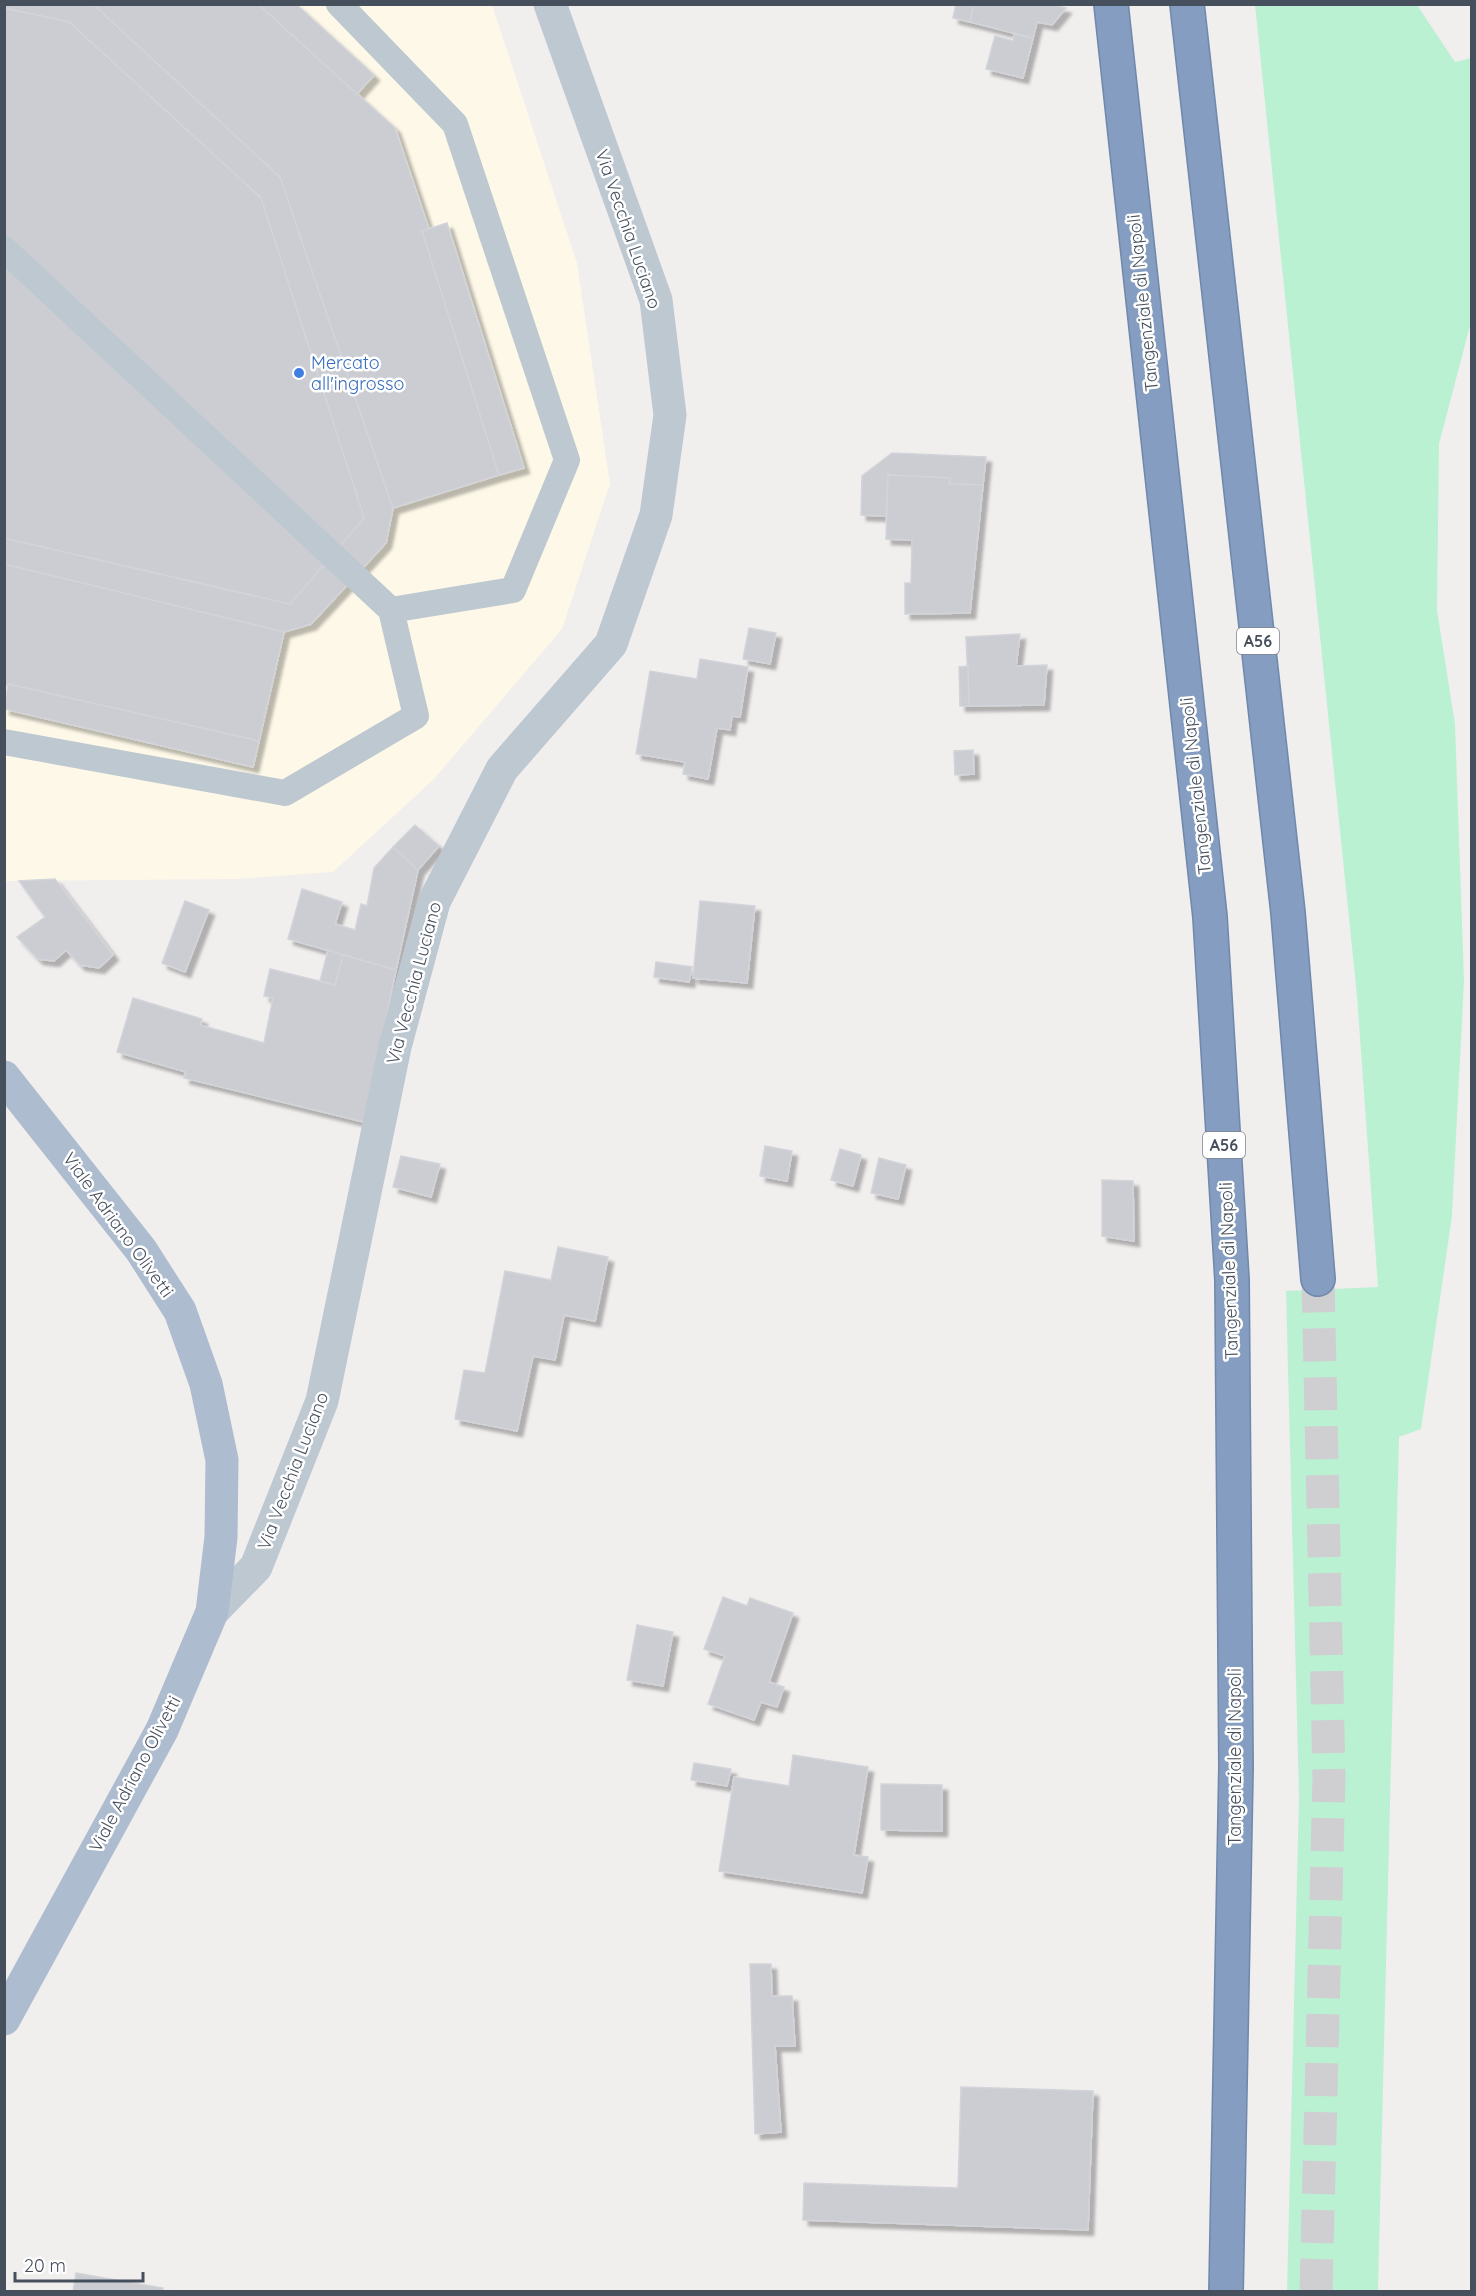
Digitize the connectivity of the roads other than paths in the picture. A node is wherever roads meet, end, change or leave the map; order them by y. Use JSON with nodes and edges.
{"nodes":[{"id":1,"x":339,"y":4,"type":"edge"},
{"id":2,"x":550,"y":4,"type":"edge"},
{"id":3,"x":1111,"y":4,"type":"edge"},
{"id":4,"x":1187,"y":4,"type":"edge"},
{"id":5,"x":4,"y":249,"type":"edge"},
{"id":6,"x":391,"y":609,"type":"junction"},
{"id":7,"x":4,"y":741,"type":"edge"},
{"id":8,"x":4,"y":1077,"type":"edge"},
{"id":9,"x":1317,"y":1278,"type":"tunnel mouth"},
{"id":10,"x":212,"y":1612,"type":"junction"},
{"id":11,"x":4,"y":2019,"type":"edge"},
{"id":12,"x":1226,"y":2292,"type":"edge"}],
"edges":[{"from":1,"to":6,"type":"lane"},
{"from":2,"to":10,"type":"street","name":"Via Vecchia Luciano"},
{"from":3,"to":12,"type":"highway","name":"Tangenziale di Napoli","number":"A56"},
{"from":4,"to":9,"type":"highway","number":"A56"},
{"from":5,"to":6,"type":"lane"},
{"from":6,"to":7,"type":"lane"},
{"from":8,"to":10,"type":"main road","name":"Viale Adriano Olivetti"},
{"from":10,"to":11,"type":"main road","name":"Viale Adriano Olivetti"}]}
